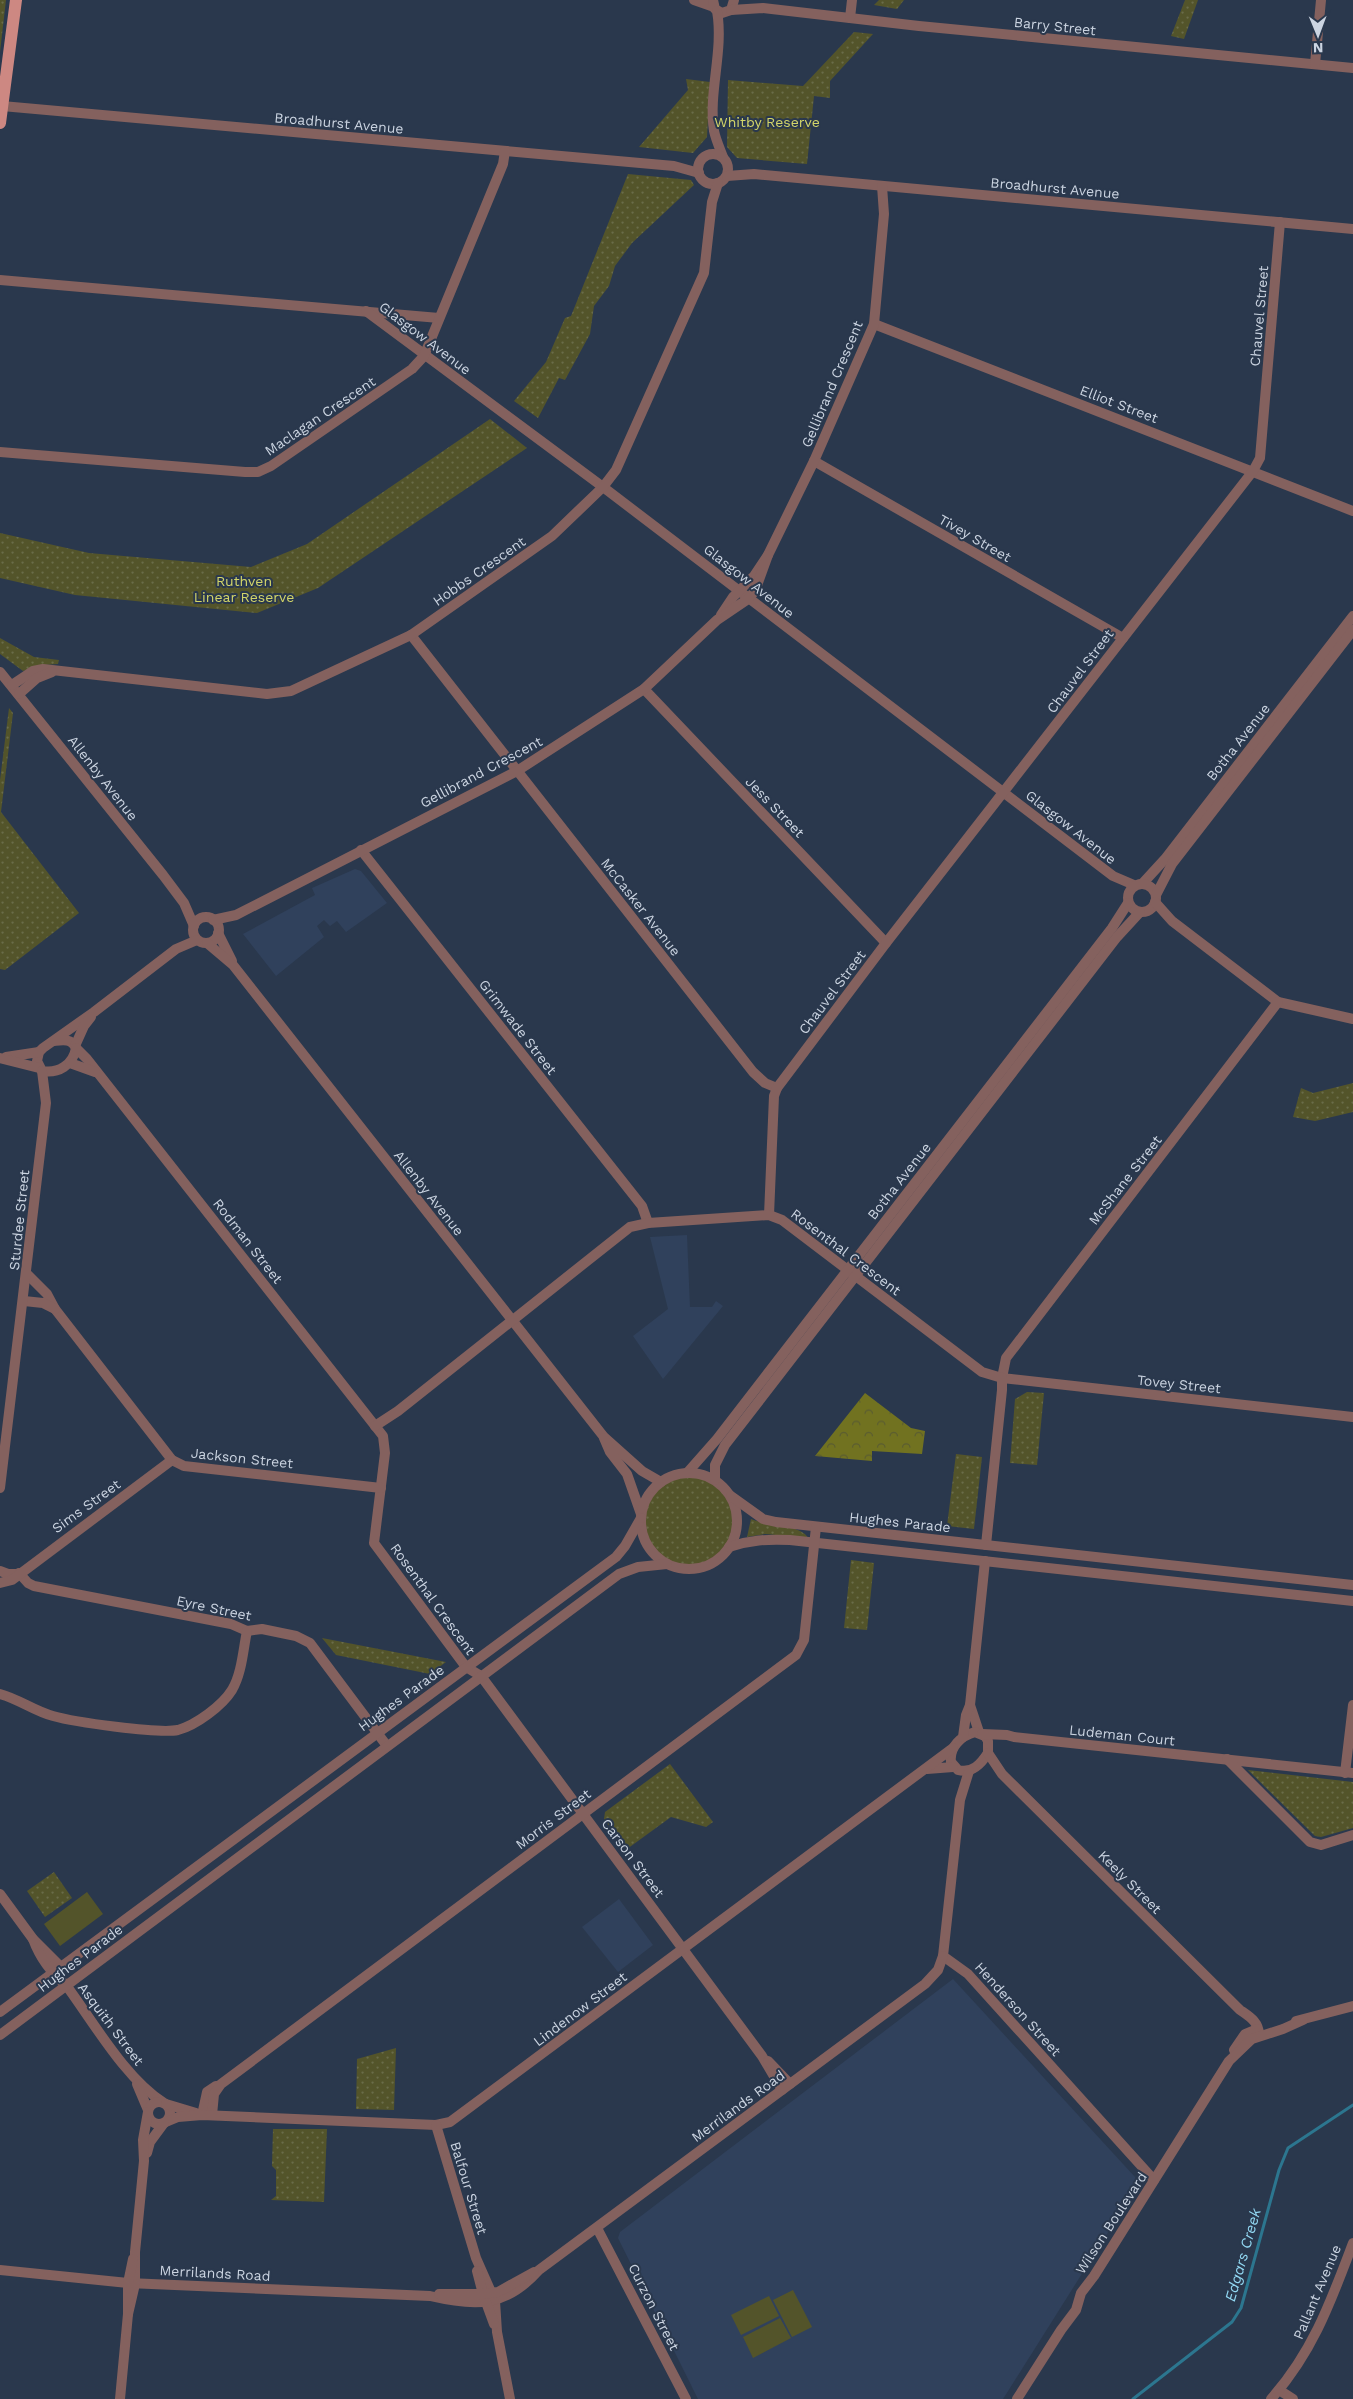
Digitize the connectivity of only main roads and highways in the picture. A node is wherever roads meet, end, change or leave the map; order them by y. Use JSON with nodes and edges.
{"nodes":[{"id":1,"x":16,"y":0,"type":"edge"},
{"id":2,"x":0,"y":123,"type":"edge"}],
"edges":[{"from":1,"to":2,"type":"main road"}]}
